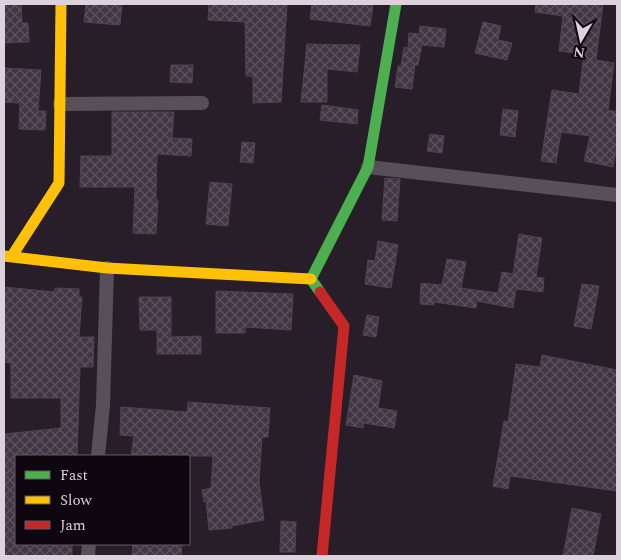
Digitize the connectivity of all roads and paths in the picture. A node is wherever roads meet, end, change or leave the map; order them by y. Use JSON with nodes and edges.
{"nodes":[{"id":1,"x":61,"y":4,"type":"edge"},
{"id":2,"x":396,"y":4,"type":"edge"},
{"id":3,"x":202,"y":103,"type":"dead end"},
{"id":4,"x":60,"y":104,"type":"junction"},
{"id":5,"x":368,"y":167,"type":"junction"},
{"id":6,"x":617,"y":195,"type":"edge"},
{"id":7,"x":8,"y":256,"type":"edge"},
{"id":8,"x":107,"y":268,"type":"junction"},
{"id":9,"x":311,"y":280,"type":"junction"},
{"id":10,"x":98,"y":455,"type":"edge"},
{"id":11,"x":322,"y":556,"type":"edge"}],
"edges":[{"from":1,"to":4,"type":"street"},
{"from":2,"to":5,"type":"street"},
{"from":3,"to":4,"type":"street"},
{"from":4,"to":7,"type":"street"},
{"from":5,"to":6,"type":"street"},
{"from":5,"to":9,"type":"street"},
{"from":7,"to":8,"type":"street"},
{"from":8,"to":9,"type":"street"},
{"from":8,"to":10,"type":"street"},
{"from":9,"to":11,"type":"street"}]}
